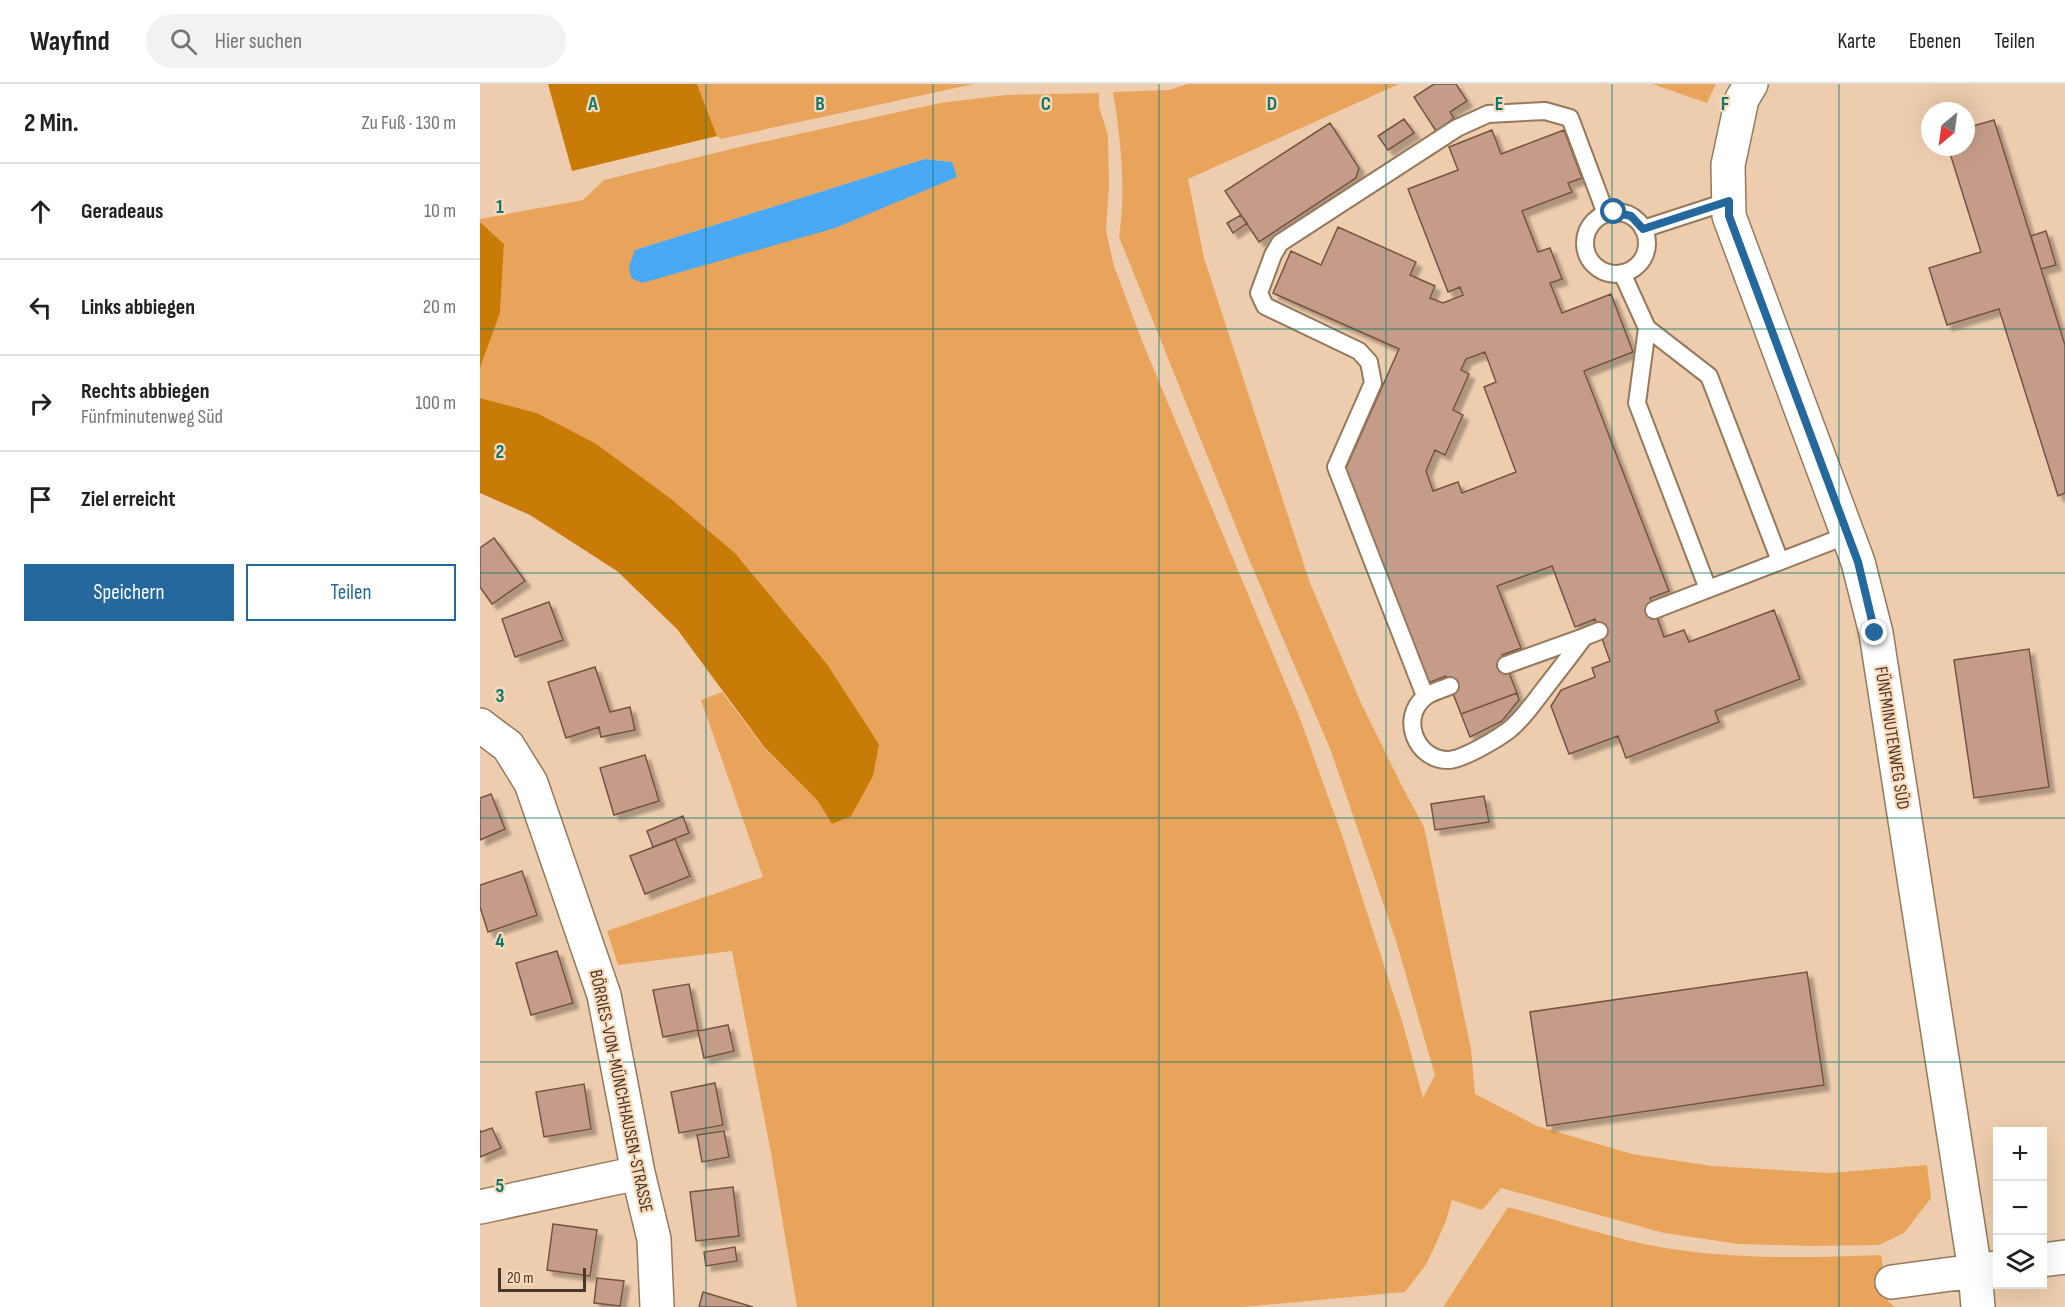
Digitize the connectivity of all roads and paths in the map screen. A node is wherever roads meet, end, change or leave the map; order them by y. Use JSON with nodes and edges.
{"nodes":[{"id":1,"x":1750,"y":84,"type":"edge"},
{"id":2,"x":1729,"y":201,"type":"junction"},
{"id":3,"x":1606,"y":213,"type":"junction"},
{"id":4,"x":1643,"y":229,"type":"junction"},
{"id":5,"x":1623,"y":273,"type":"junction"},
{"id":6,"x":1647,"y":328,"type":"junction"},
{"id":7,"x":1848,"y":535,"type":"junction"},
{"id":8,"x":1780,"y":561,"type":"junction"},
{"id":9,"x":1708,"y":589,"type":"junction"},
{"id":10,"x":1654,"y":610,"type":"dead end"},
{"id":11,"x":1506,"y":665,"type":"dead end"},
{"id":12,"x":1450,"y":686,"type":"dead end"},
{"id":13,"x":1425,"y":696,"type":"junction"},
{"id":14,"x":480,"y":725,"type":"edge"},
{"id":15,"x":638,"y":1173,"type":"junction"},
{"id":16,"x":480,"y":1207,"type":"edge"},
{"id":17,"x":2065,"y":1257,"type":"edge"},
{"id":18,"x":2047,"y":1259,"type":"edge"},
{"id":19,"x":1986,"y":1270,"type":"edge"},
{"id":20,"x":1892,"y":1282,"type":"dead end"},
{"id":21,"x":657,"y":1307,"type":"edge"},
{"id":22,"x":1978,"y":1307,"type":"edge"}],
"edges":[{"from":1,"to":2,"type":"street","name":"FÜNFMINUTENWEG SÜD"},
{"from":2,"to":4,"type":"lane"},
{"from":2,"to":7,"type":"street","name":"FÜNFMINUTENWEG SÜD"},
{"from":3,"to":4,"type":"lane"},
{"from":3,"to":5,"type":"lane"},
{"from":3,"to":13,"type":"lane"},
{"from":4,"to":5,"type":"lane"},
{"from":5,"to":6,"type":"lane"},
{"from":6,"to":8,"type":"lane"},
{"from":6,"to":9,"type":"lane"},
{"from":7,"to":8,"type":"lane"},
{"from":7,"to":19,"type":"street","name":"FÜNFMINUTENWEG SÜD"},
{"from":8,"to":9,"type":"lane"},
{"from":9,"to":10,"type":"lane"},
{"from":11,"to":13,"type":"lane"},
{"from":12,"to":13,"type":"lane"},
{"from":14,"to":15,"type":"street","name":"BÖRRIES-VON-MÜNCHHAUSEN-STRASSE"},
{"from":15,"to":16,"type":"street"},
{"from":15,"to":21,"type":"street","name":"BÖRRIES-VON-MÜNCHHAUSEN-STRASSE"},
{"from":17,"to":18,"type":"street"},
{"from":19,"to":20,"type":"street"},
{"from":19,"to":22,"type":"street","name":"FÜNFMINUTENWEG SÜD"}]}
